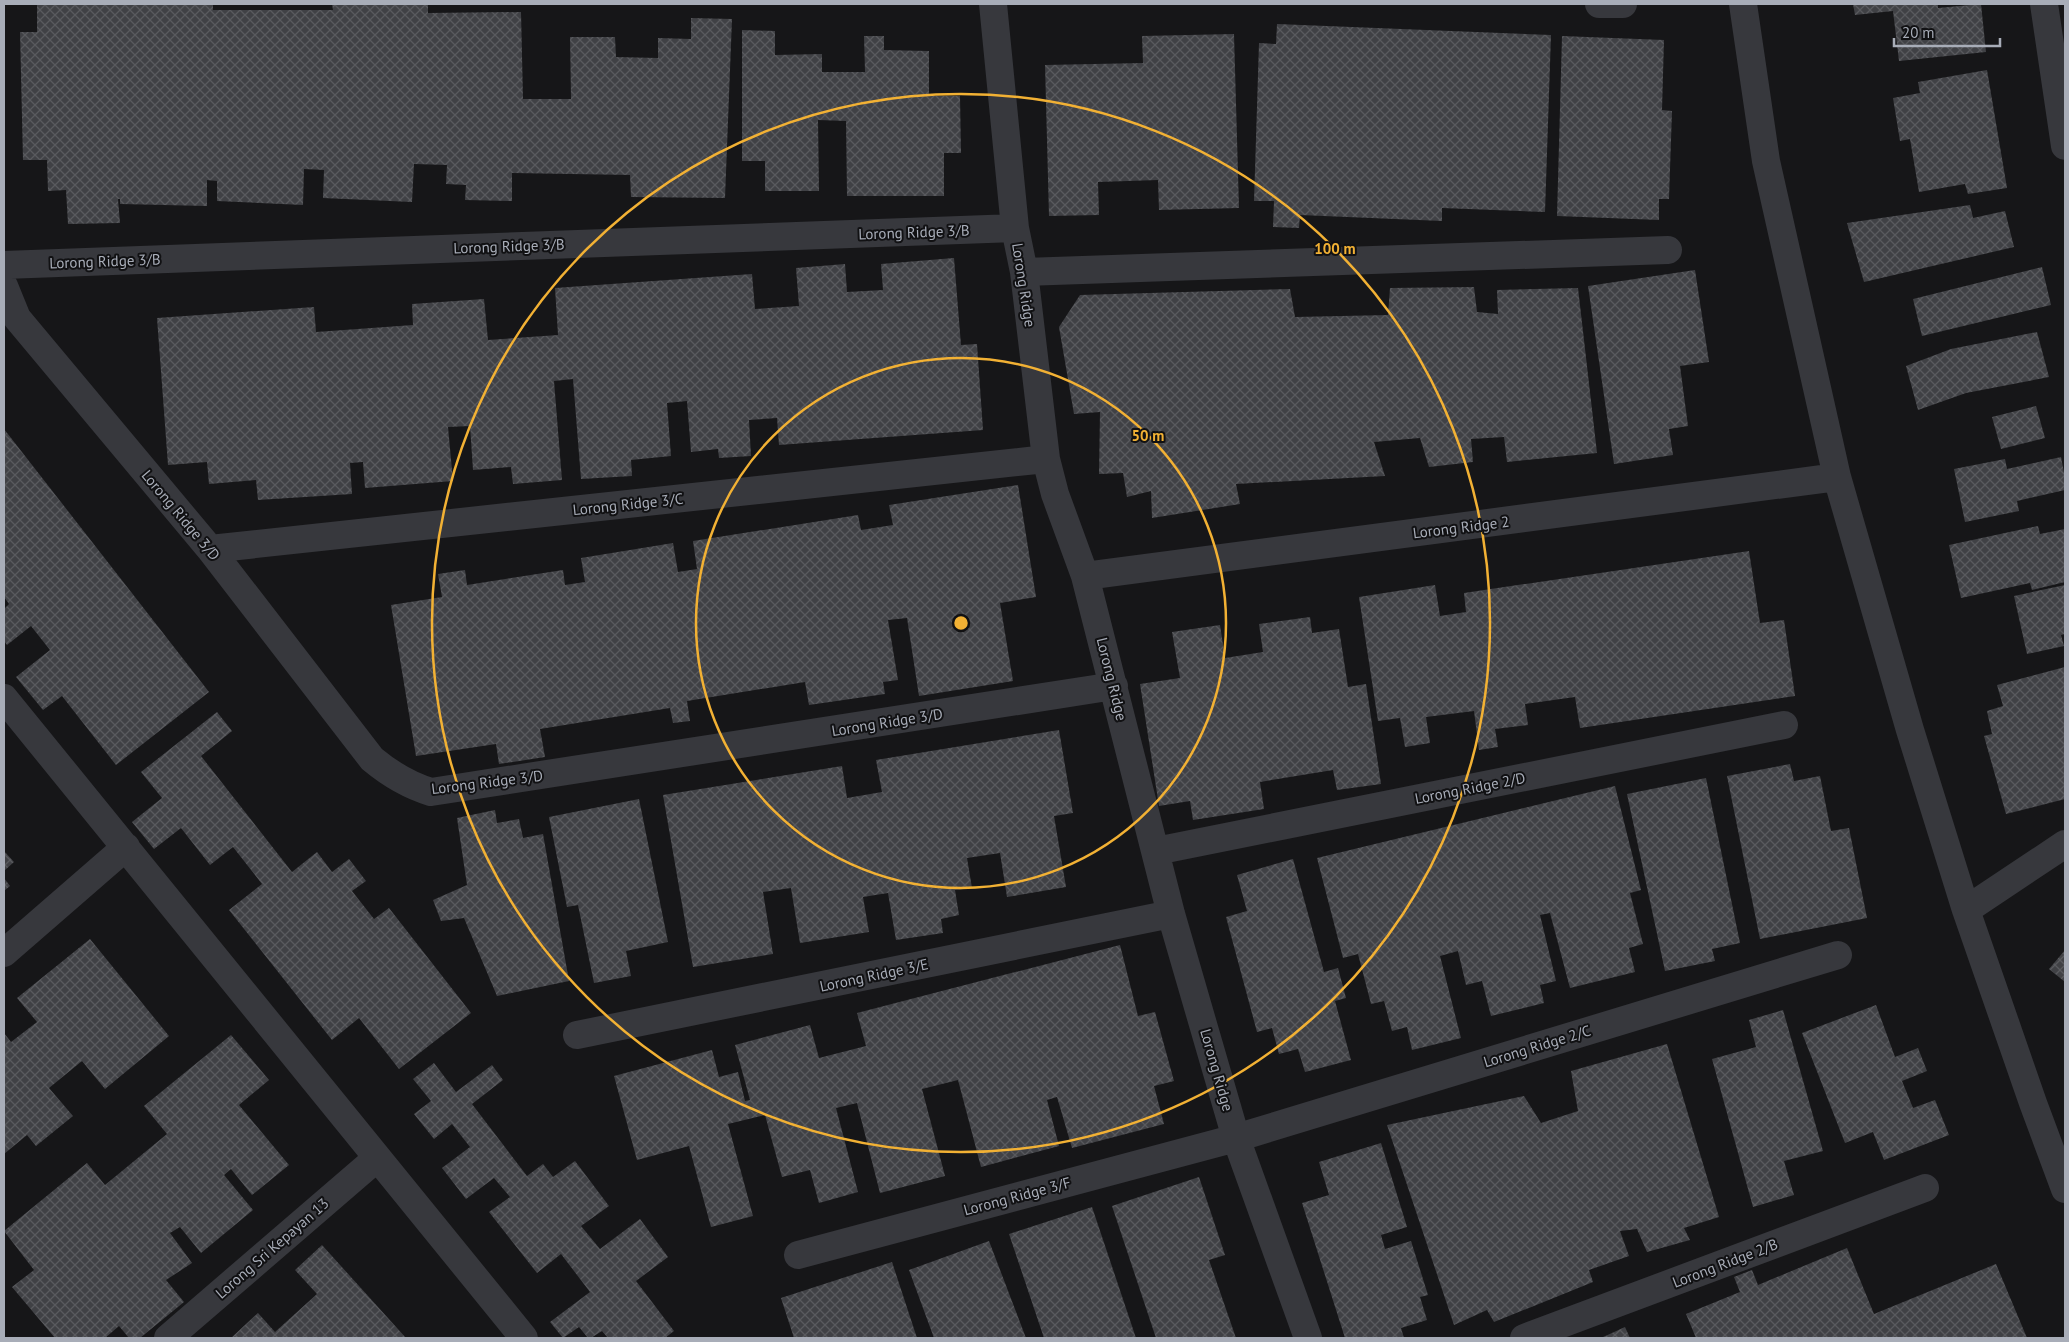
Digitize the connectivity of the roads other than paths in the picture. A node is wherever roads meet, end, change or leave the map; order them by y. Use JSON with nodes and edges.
{"nodes":[{"id":1,"x":993,"y":4,"type":"edge"},
{"id":2,"x":1598,"y":4,"type":"edge"},
{"id":3,"x":1623,"y":4,"type":"edge"},
{"id":4,"x":1743,"y":4,"type":"edge"},
{"id":5,"x":2044,"y":4,"type":"edge"},
{"id":6,"x":2065,"y":146,"type":"edge"},
{"id":7,"x":1015,"y":228,"type":"junction"},
{"id":8,"x":1668,"y":250,"type":"dead end"},
{"id":9,"x":4,"y":265,"type":"edge"},
{"id":10,"x":1024,"y":272,"type":"junction"},
{"id":11,"x":4,"y":286,"type":"edge"},
{"id":12,"x":1046,"y":459,"type":"junction"},
{"id":13,"x":1838,"y":478,"type":"junction"},
{"id":14,"x":210,"y":549,"type":"junction"},
{"id":15,"x":1085,"y":576,"type":"junction"},
{"id":16,"x":1114,"y":686,"type":"junction"},
{"id":17,"x":4,"y":698,"type":"edge"},
{"id":18,"x":1784,"y":725,"type":"dead end"},
{"id":19,"x":2065,"y":844,"type":"edge"},
{"id":20,"x":126,"y":847,"type":"junction"},
{"id":21,"x":1156,"y":851,"type":"junction"},
{"id":22,"x":1966,"y":910,"type":"junction"},
{"id":23,"x":1171,"y":914,"type":"junction"},
{"id":24,"x":4,"y":952,"type":"edge"},
{"id":25,"x":1838,"y":954,"type":"dead end"},
{"id":26,"x":577,"y":1036,"type":"dead end"},
{"id":27,"x":1236,"y":1138,"type":"junction"},
{"id":28,"x":377,"y":1158,"type":"junction"},
{"id":29,"x":1925,"y":1188,"type":"dead end"},
{"id":30,"x":2065,"y":1189,"type":"edge"},
{"id":31,"x":798,"y":1255,"type":"dead end"},
{"id":32,"x":168,"y":1338,"type":"edge"},
{"id":33,"x":524,"y":1338,"type":"edge"},
{"id":34,"x":1308,"y":1338,"type":"edge"},
{"id":35,"x":1524,"y":1338,"type":"edge"}],
"edges":[{"from":1,"to":7,"type":"street","name":"Lorong Ridge"},
{"from":2,"to":3,"type":"street"},
{"from":4,"to":13,"type":"street"},
{"from":5,"to":6,"type":"street"},
{"from":7,"to":9,"type":"street","name":"Lorong Ridge 3/B"},
{"from":7,"to":10,"type":"street","name":"Lorong Ridge"},
{"from":8,"to":10,"type":"street"},
{"from":10,"to":12,"type":"street","name":"Lorong Ridge"},
{"from":11,"to":14,"type":"street","name":"Lorong Ridge 3/D"},
{"from":12,"to":14,"type":"street","name":"Lorong Ridge 3/C"},
{"from":12,"to":15,"type":"street","name":"Lorong Ridge"},
{"from":13,"to":15,"type":"street","name":"Lorong Ridge 2"},
{"from":13,"to":22,"type":"street"},
{"from":14,"to":16,"type":"street","name":"Lorong Ridge 3/D"},
{"from":15,"to":16,"type":"street","name":"Lorong Ridge"},
{"from":16,"to":21,"type":"street","name":"Lorong Ridge"},
{"from":17,"to":20,"type":"street"},
{"from":18,"to":21,"type":"street","name":"Lorong Ridge 2/D"},
{"from":19,"to":22,"type":"street"},
{"from":20,"to":24,"type":"street"},
{"from":20,"to":28,"type":"street"},
{"from":21,"to":23,"type":"street","name":"Lorong Ridge"},
{"from":22,"to":30,"type":"street"},
{"from":23,"to":26,"type":"street","name":"Lorong Ridge 3/E"},
{"from":23,"to":27,"type":"street","name":"Lorong Ridge"},
{"from":25,"to":27,"type":"street","name":"Lorong Ridge 2/C"},
{"from":27,"to":31,"type":"street","name":"Lorong Ridge 3/F"},
{"from":27,"to":34,"type":"street","name":"Lorong Ridge"},
{"from":28,"to":32,"type":"street","name":"Lorong Sri Kepayan 13"},
{"from":28,"to":33,"type":"street"},
{"from":29,"to":35,"type":"street","name":"Lorong Ridge 2/B"}]}
